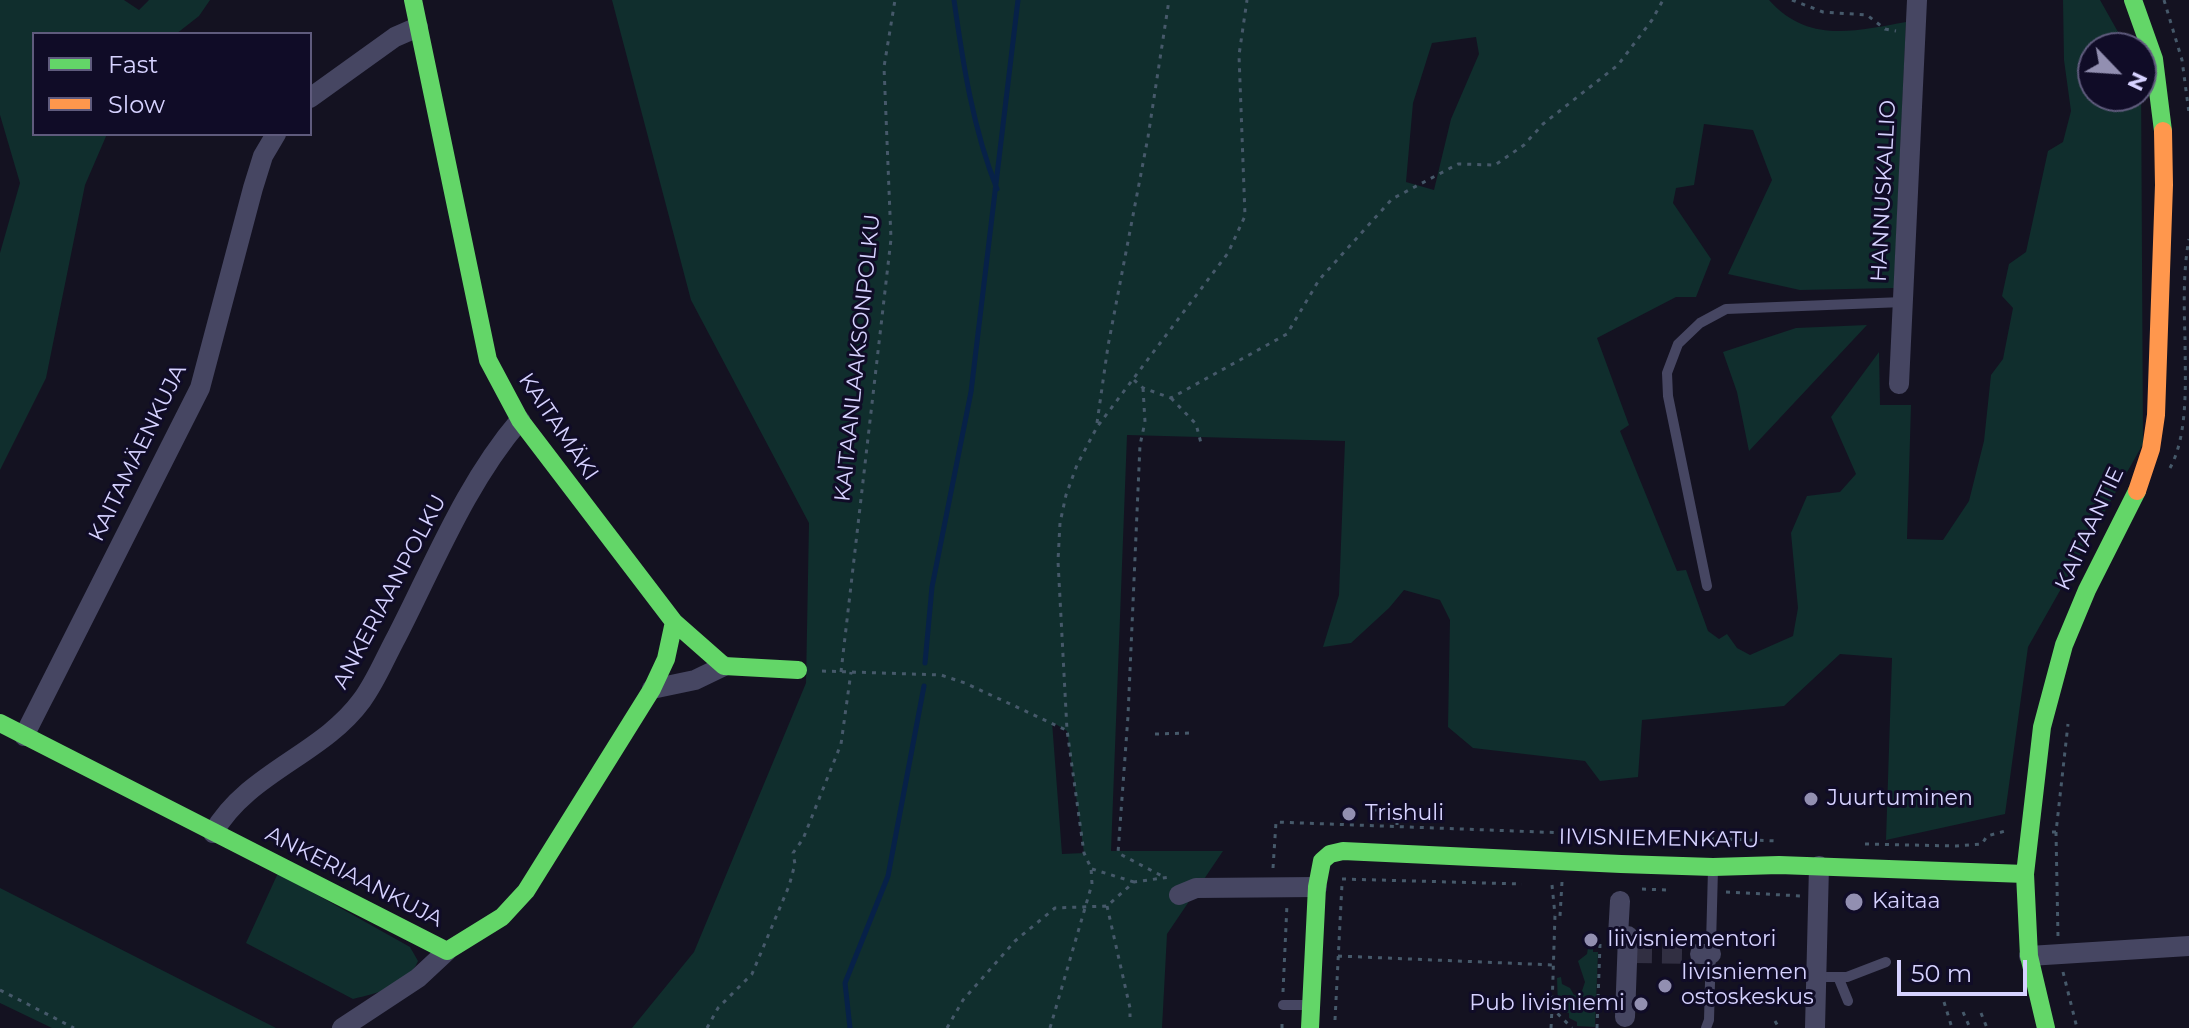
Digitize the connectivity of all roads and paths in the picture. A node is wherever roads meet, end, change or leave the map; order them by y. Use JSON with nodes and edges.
{"nodes":[{"id":1,"x":413,"y":0,"type":"edge"},
{"id":2,"x":895,"y":0,"type":"edge"},
{"id":3,"x":1169,"y":0,"type":"edge"},
{"id":4,"x":1247,"y":0,"type":"edge"},
{"id":5,"x":1663,"y":0,"type":"edge"},
{"id":6,"x":1792,"y":0,"type":"edge"},
{"id":7,"x":1917,"y":0,"type":"edge"},
{"id":8,"x":2133,"y":0,"type":"edge"},
{"id":9,"x":2164,"y":0,"type":"edge"},
{"id":10,"x":418,"y":27,"type":"junction"},
{"id":11,"x":1915,"y":35,"type":"junction"},
{"id":12,"x":312,"y":97,"type":"edge"},
{"id":13,"x":2189,"y":113,"type":"edge"},
{"id":14,"x":275,"y":136,"type":"edge"},
{"id":15,"x":1903,"y":302,"type":"junction"},
{"id":16,"x":1133,"y":379,"type":"junction"},
{"id":17,"x":1899,"y":384,"type":"dead end"},
{"id":18,"x":1143,"y":388,"type":"junction"},
{"id":19,"x":1171,"y":398,"type":"junction"},
{"id":20,"x":520,"y":420,"type":"junction"},
{"id":21,"x":1097,"y":427,"type":"junction"},
{"id":22,"x":1202,"y":447,"type":"dead end"},
{"id":23,"x":1707,"y":586,"type":"dead end"},
{"id":24,"x":674,"y":622,"type":"junction"},
{"id":25,"x":724,"y":666,"type":"junction"},
{"id":26,"x":798,"y":670,"type":"joint"},
{"id":27,"x":841,"y":672,"type":"junction"},
{"id":28,"x":851,"y":672,"type":"junction"},
{"id":29,"x":652,"y":689,"type":"junction"},
{"id":30,"x":0,"y":723,"type":"edge"},
{"id":31,"x":1067,"y":730,"type":"junction"},
{"id":32,"x":1190,"y":733,"type":"dead end"},
{"id":33,"x":1155,"y":734,"type":"dead end"},
{"id":34,"x":24,"y":736,"type":"junction"},
{"id":35,"x":1378,"y":810,"type":"dead end"},
{"id":36,"x":1396,"y":828,"type":"junction"},
{"id":37,"x":2008,"y":830,"type":"dead end"},
{"id":38,"x":2056,"y":832,"type":"dead end"},
{"id":39,"x":213,"y":833,"type":"junction"},
{"id":40,"x":1781,"y":841,"type":"dead end"},
{"id":41,"x":1859,"y":844,"type":"dead end"},
{"id":42,"x":1819,"y":866,"type":"junction"},
{"id":43,"x":1713,"y":867,"type":"junction"},
{"id":44,"x":1091,"y":868,"type":"junction"},
{"id":45,"x":2025,"y":874,"type":"junction"},
{"id":46,"x":1164,"y":877,"type":"dead end"},
{"id":47,"x":1273,"y":877,"type":"dead end"},
{"id":48,"x":1342,"y":879,"type":"dead end"},
{"id":49,"x":1134,"y":882,"type":"dead end"},
{"id":50,"x":1531,"y":884,"type":"dead end"},
{"id":51,"x":1562,"y":885,"type":"dead end"},
{"id":52,"x":1317,"y":887,"type":"junction"},
{"id":53,"x":1644,"y":889,"type":"dead end"},
{"id":54,"x":1561,"y":891,"type":"dead end"},
{"id":55,"x":1179,"y":895,"type":"dead end"},
{"id":56,"x":1626,"y":895,"type":"joint"},
{"id":57,"x":1287,"y":900,"type":"dead end"},
{"id":58,"x":1341,"y":903,"type":"dead end"},
{"id":59,"x":1107,"y":906,"type":"dead end"},
{"id":60,"x":1084,"y":907,"type":"junction"},
{"id":61,"x":1555,"y":915,"type":"junction"},
{"id":62,"x":1600,"y":935,"type":"dead end"},
{"id":63,"x":2189,"y":946,"type":"edge"},
{"id":64,"x":447,"y":951,"type":"junction"},
{"id":65,"x":2059,"y":954,"type":"junction"},
{"id":66,"x":1338,"y":956,"type":"junction"},
{"id":67,"x":2029,"y":956,"type":"junction"},
{"id":68,"x":1886,"y":962,"type":"dead end"},
{"id":69,"x":1553,"y":965,"type":"junction"},
{"id":70,"x":1816,"y":977,"type":"junction"},
{"id":71,"x":1839,"y":979,"type":"junction"},
{"id":72,"x":0,"y":990,"type":"edge"},
{"id":73,"x":1848,"y":1001,"type":"dead end"},
{"id":74,"x":1944,"y":1002,"type":"dead end"},
{"id":75,"x":1283,"y":1005,"type":"junction"},
{"id":76,"x":1311,"y":1005,"type":"junction"},
{"id":77,"x":1552,"y":1008,"type":"junction"},
{"id":78,"x":1963,"y":1012,"type":"dead end"},
{"id":79,"x":1981,"y":1013,"type":"dead end"},
{"id":80,"x":1130,"y":1017,"type":"dead end"},
{"id":81,"x":1625,"y":1017,"type":"dead end"},
{"id":82,"x":1775,"y":1021,"type":"dead end"},
{"id":83,"x":74,"y":1028,"type":"edge"},
{"id":84,"x":342,"y":1028,"type":"edge"},
{"id":85,"x":707,"y":1028,"type":"edge"},
{"id":86,"x":947,"y":1028,"type":"edge"},
{"id":87,"x":1050,"y":1028,"type":"edge"},
{"id":88,"x":1282,"y":1028,"type":"edge"},
{"id":89,"x":1310,"y":1028,"type":"edge"},
{"id":90,"x":1334,"y":1028,"type":"edge"},
{"id":91,"x":1551,"y":1028,"type":"edge"},
{"id":92,"x":1572,"y":1028,"type":"edge"},
{"id":93,"x":1597,"y":1028,"type":"edge"},
{"id":94,"x":1706,"y":1028,"type":"edge"},
{"id":95,"x":1779,"y":1028,"type":"edge"},
{"id":96,"x":1815,"y":1028,"type":"edge"},
{"id":97,"x":1952,"y":1028,"type":"edge"},
{"id":98,"x":1970,"y":1028,"type":"edge"},
{"id":99,"x":1987,"y":1028,"type":"edge"},
{"id":100,"x":2046,"y":1028,"type":"edge"},
{"id":101,"x":2077,"y":1028,"type":"edge"}],
"edges":[{"from":1,"to":10,"type":"street","name":"KAITAMÄKI"},
{"from":2,"to":27,"type":"path","name":"KAITAANLAAKSONPOLKU"},
{"from":3,"to":21,"type":"path"},
{"from":4,"to":16,"type":"path"},
{"from":5,"to":19,"type":"path"},
{"from":6,"to":11,"type":"path"},
{"from":7,"to":11,"type":"street","name":"HANNUSKALLIO"},
{"from":8,"to":45,"type":"street","name":"KAITAANTIE"},
{"from":9,"to":13,"type":"path"},
{"from":10,"to":12,"type":"street"},
{"from":10,"to":20,"type":"street","name":"KAITAMÄKI"},
{"from":11,"to":15,"type":"street","name":"HANNUSKALLIO"},
{"from":14,"to":34,"type":"street","name":"KAITAMÄENKUJA"},
{"from":15,"to":17,"type":"street","name":"HANNUSKALLIO"},
{"from":15,"to":23,"type":"lane"},
{"from":16,"to":18,"type":"path"},
{"from":16,"to":21,"type":"path"},
{"from":18,"to":19,"type":"path"},
{"from":18,"to":46,"type":"path"},
{"from":19,"to":22,"type":"path"},
{"from":20,"to":24,"type":"street","name":"KAITAMÄKI"},
{"from":20,"to":39,"type":"street","name":"ANKERIAANPOLKU"},
{"from":21,"to":31,"type":"path"},
{"from":24,"to":25,"type":"street","name":"KAITAMÄKI"},
{"from":24,"to":29,"type":"street","name":"ANKERIAANKUJA"},
{"from":25,"to":26,"type":"street"},
{"from":25,"to":29,"type":"street"},
{"from":26,"to":27,"type":"path"},
{"from":27,"to":28,"type":"path"},
{"from":28,"to":31,"type":"path"},
{"from":28,"to":85,"type":"path"},
{"from":29,"to":64,"type":"street","name":"ANKERIAANKUJA"},
{"from":30,"to":34,"type":"street","name":"ANKERIAANKUJA"},
{"from":31,"to":44,"type":"path"},
{"from":32,"to":33,"type":"path"},
{"from":34,"to":39,"type":"street","name":"ANKERIAANKUJA"},
{"from":35,"to":36,"type":"path"},
{"from":36,"to":40,"type":"path"},
{"from":36,"to":47,"type":"path"},
{"from":37,"to":41,"type":"path"},
{"from":38,"to":65,"type":"path"},
{"from":39,"to":64,"type":"street","name":"ANKERIAANKUJA"},
{"from":42,"to":43,"type":"street","name":"IIVISNIEMENKATU"},
{"from":42,"to":45,"type":"street","name":"IIVISNIEMENKATU"},
{"from":42,"to":70,"type":"street"},
{"from":43,"to":52,"type":"street","name":"IIVISNIEMENKATU"},
{"from":43,"to":94,"type":"lane"},
{"from":44,"to":49,"type":"path"},
{"from":44,"to":60,"type":"path"},
{"from":45,"to":67,"type":"street","name":"KAITAANTIE"},
{"from":48,"to":50,"type":"path"},
{"from":51,"to":61,"type":"path"},
{"from":52,"to":55,"type":"street"},
{"from":52,"to":76,"type":"street"},
{"from":53,"to":56,"type":"path"},
{"from":54,"to":61,"type":"path"},
{"from":56,"to":81,"type":"street"},
{"from":57,"to":75,"type":"path"},
{"from":58,"to":66,"type":"path"},
{"from":59,"to":80,"type":"path"},
{"from":60,"to":86,"type":"path"},
{"from":60,"to":87,"type":"path"},
{"from":61,"to":69,"type":"path"},
{"from":62,"to":93,"type":"path"},
{"from":63,"to":65,"type":"street"},
{"from":64,"to":84,"type":"street"},
{"from":65,"to":67,"type":"street"},
{"from":65,"to":101,"type":"path"},
{"from":66,"to":69,"type":"path"},
{"from":66,"to":90,"type":"path"},
{"from":67,"to":100,"type":"street","name":"KAITAANTIE"},
{"from":68,"to":71,"type":"lane"},
{"from":69,"to":77,"type":"path"},
{"from":70,"to":71,"type":"lane"},
{"from":70,"to":96,"type":"street"},
{"from":71,"to":73,"type":"lane"},
{"from":72,"to":83,"type":"path"},
{"from":74,"to":97,"type":"path"},
{"from":75,"to":76,"type":"lane"},
{"from":75,"to":88,"type":"path"},
{"from":76,"to":89,"type":"street"},
{"from":77,"to":91,"type":"path"},
{"from":77,"to":92,"type":"path"},
{"from":78,"to":98,"type":"path"},
{"from":79,"to":99,"type":"path"},
{"from":82,"to":95,"type":"path"}]}
